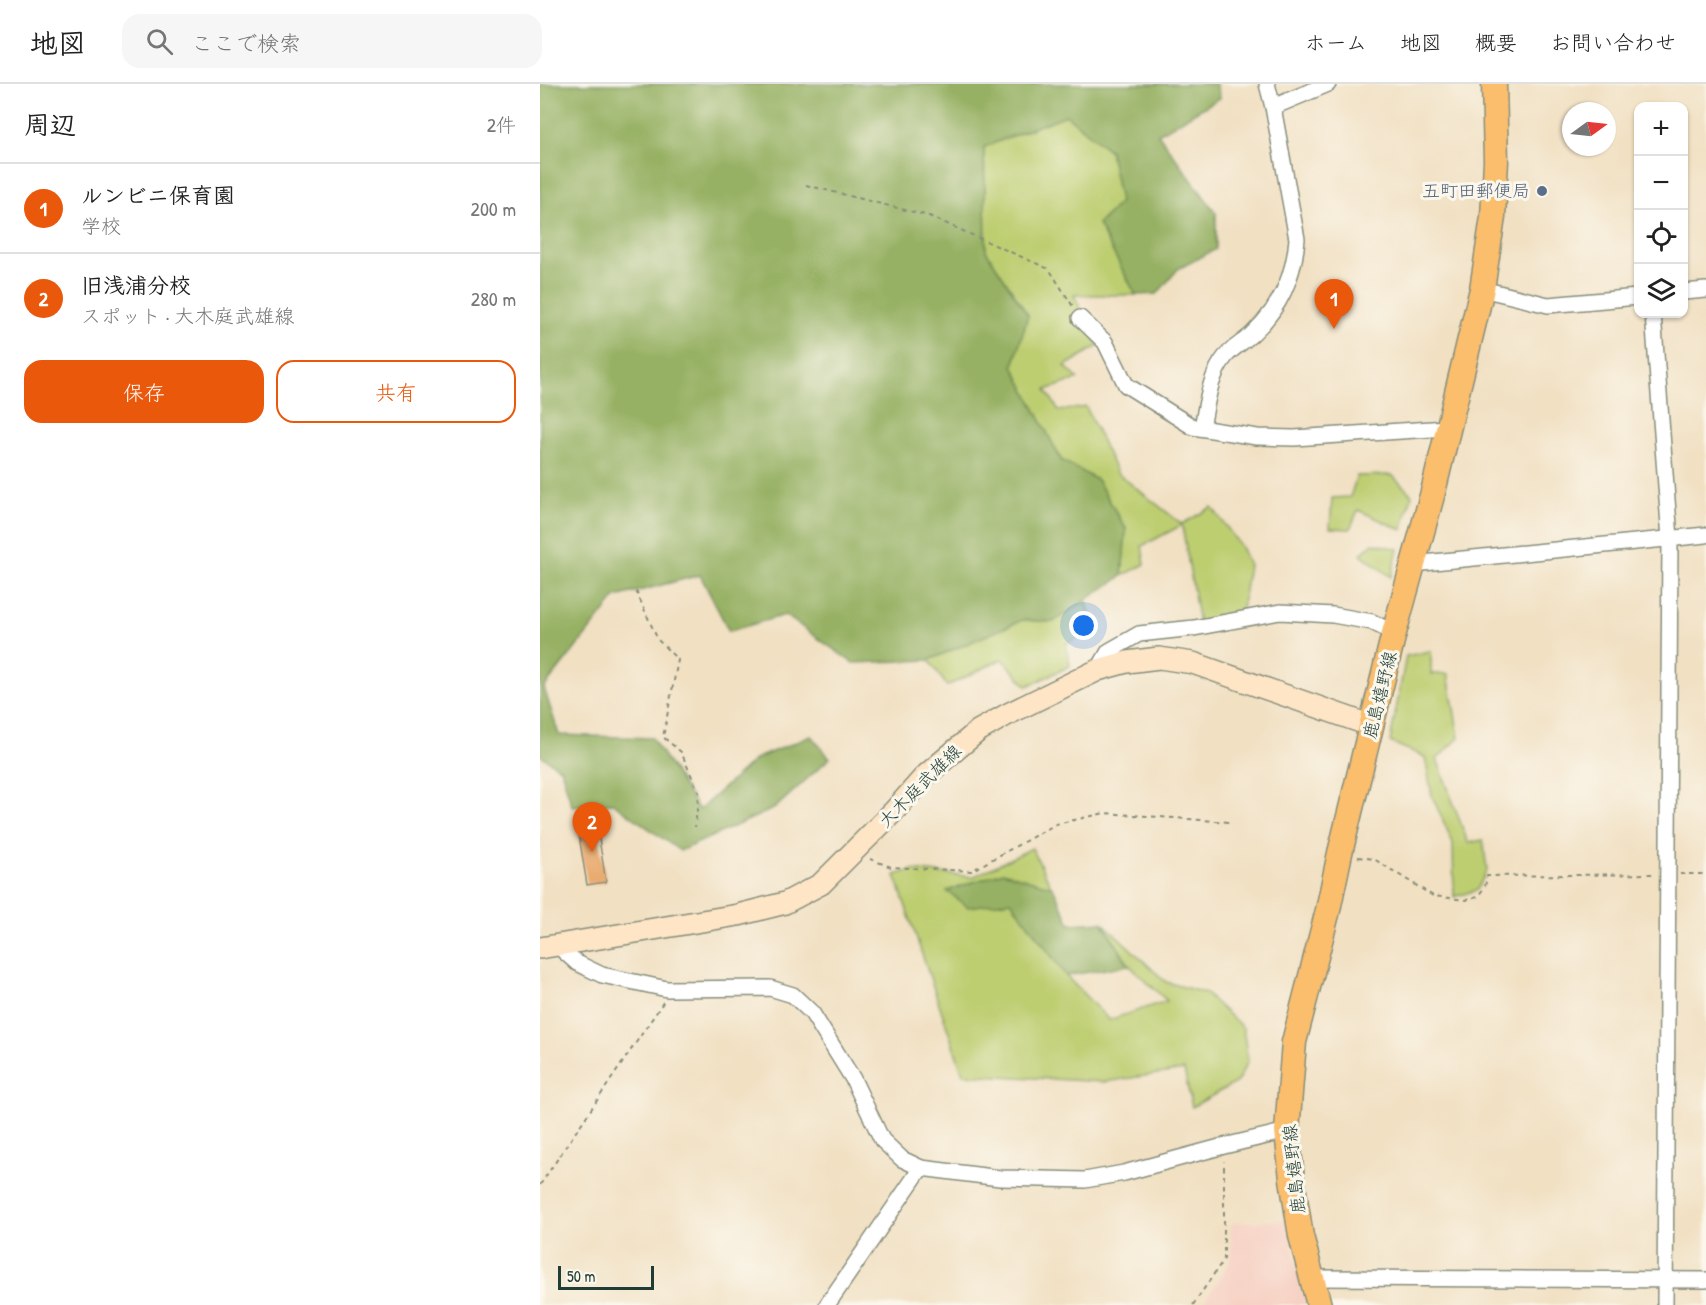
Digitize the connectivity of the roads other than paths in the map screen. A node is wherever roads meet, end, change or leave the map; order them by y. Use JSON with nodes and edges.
{"nodes":[{"id":1,"x":1267,"y":84,"type":"edge"},
{"id":2,"x":1328,"y":84,"type":"edge"},
{"id":3,"x":1494,"y":84,"type":"edge"},
{"id":4,"x":1273,"y":107,"type":"junction"},
{"id":5,"x":1482,"y":289,"type":"junction"},
{"id":6,"x":1706,"y":290,"type":"edge"},
{"id":7,"x":1688,"y":292,"type":"edge"},
{"id":8,"x":1634,"y":297,"type":"edge"},
{"id":9,"x":1080,"y":318,"type":"road end"},
{"id":10,"x":1653,"y":318,"type":"edge"},
{"id":11,"x":1202,"y":427,"type":"junction"},
{"id":12,"x":1447,"y":428,"type":"junction"},
{"id":13,"x":1706,"y":535,"type":"edge"},
{"id":14,"x":1670,"y":539,"type":"junction"},
{"id":15,"x":1413,"y":564,"type":"junction"},
{"id":16,"x":1394,"y":633,"type":"junction"},
{"id":17,"x":1098,"y":670,"type":"junction"},
{"id":18,"x":1372,"y":726,"type":"junction"},
{"id":19,"x":548,"y":946,"type":"edge"},
{"id":20,"x":1287,"y":1131,"type":"junction"},
{"id":21,"x":921,"y":1168,"type":"junction"},
{"id":22,"x":1313,"y":1278,"type":"junction"},
{"id":23,"x":1665,"y":1280,"type":"junction"},
{"id":24,"x":1706,"y":1280,"type":"edge"},
{"id":25,"x":827,"y":1305,"type":"edge"},
{"id":26,"x":1319,"y":1305,"type":"edge"},
{"id":27,"x":1665,"y":1305,"type":"edge"}],
"edges":[{"from":1,"to":4,"type":"street"},
{"from":2,"to":4,"type":"street"},
{"from":3,"to":5,"type":"main road","name":"鹿島嬉野線"},
{"from":4,"to":11,"type":"street"},
{"from":5,"to":8,"type":"street"},
{"from":5,"to":12,"type":"main road","name":"鹿島嬉野線"},
{"from":6,"to":7,"type":"street"},
{"from":9,"to":11,"type":"street"},
{"from":10,"to":14,"type":"street"},
{"from":11,"to":12,"type":"street"},
{"from":12,"to":15,"type":"main road","name":"鹿島嬉野線"},
{"from":13,"to":14,"type":"street"},
{"from":14,"to":15,"type":"street"},
{"from":14,"to":23,"type":"street"},
{"from":15,"to":16,"type":"main road","name":"鹿島嬉野線"},
{"from":16,"to":17,"type":"street"},
{"from":16,"to":18,"type":"main road","name":"鹿島嬉野線"},
{"from":17,"to":18,"type":"main road","name":"大木庭武雄線"},
{"from":17,"to":19,"type":"main road","name":"大木庭武雄線"},
{"from":18,"to":20,"type":"main road","name":"鹿島嬉野線"},
{"from":19,"to":21,"type":"street"},
{"from":20,"to":21,"type":"street"},
{"from":20,"to":22,"type":"main road","name":"鹿島嬉野線"},
{"from":21,"to":25,"type":"street"},
{"from":22,"to":23,"type":"street"},
{"from":22,"to":26,"type":"main road","name":"鹿島嬉野線"},
{"from":23,"to":24,"type":"street"},
{"from":23,"to":27,"type":"street"}]}
